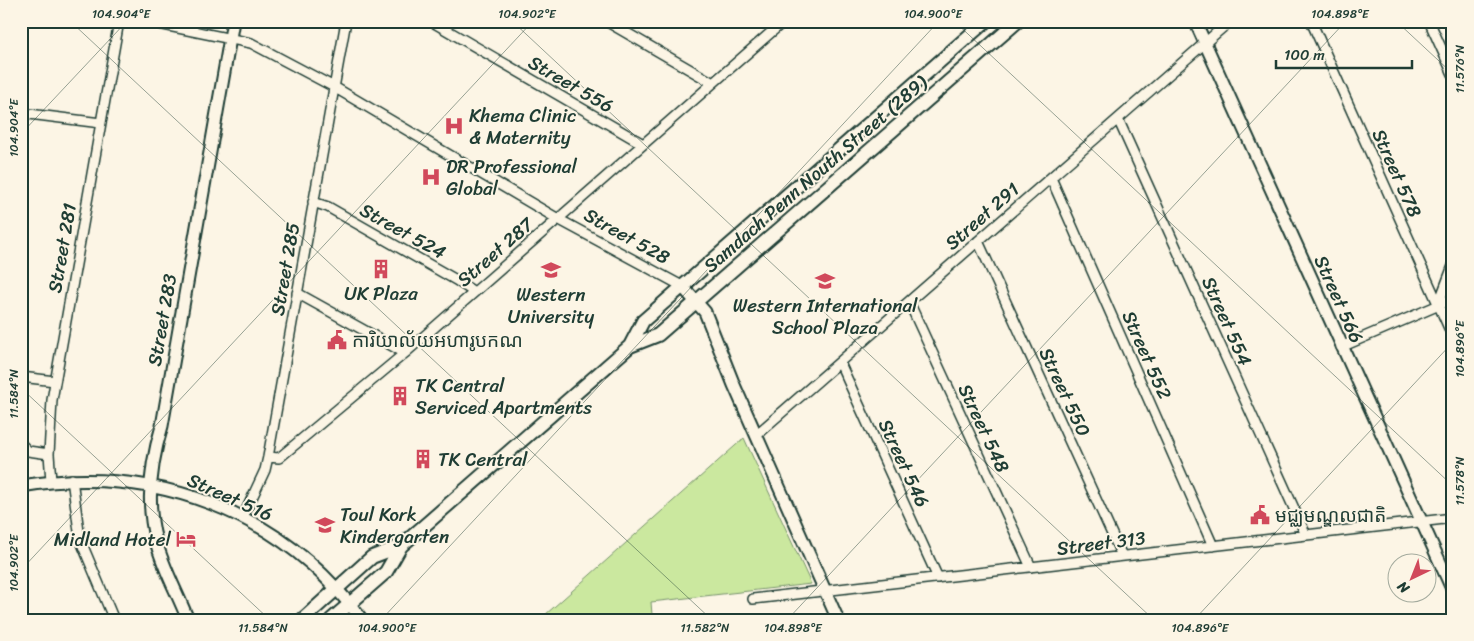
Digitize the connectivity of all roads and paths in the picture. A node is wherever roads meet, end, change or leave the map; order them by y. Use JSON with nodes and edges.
{"nodes":[{"id":1,"x":119,"y":21,"type":"edge"},
{"id":2,"x":144,"y":21,"type":"edge"},
{"id":3,"x":233,"y":21,"type":"edge"},
{"id":4,"x":346,"y":21,"type":"edge"},
{"id":5,"x":431,"y":21,"type":"edge"},
{"id":6,"x":606,"y":21,"type":"edge"},
{"id":7,"x":784,"y":21,"type":"edge"},
{"id":8,"x":986,"y":21,"type":"edge"},
{"id":9,"x":1018,"y":21,"type":"edge"},
{"id":10,"x":1195,"y":21,"type":"edge"},
{"id":11,"x":1230,"y":21,"type":"edge"},
{"id":12,"x":1311,"y":21,"type":"edge"},
{"id":13,"x":1429,"y":21,"type":"edge"},
{"id":14,"x":230,"y":37,"type":"junction"},
{"id":15,"x":1205,"y":43,"type":"junction"},
{"id":16,"x":1453,"y":74,"type":"edge"},
{"id":17,"x":713,"y":83,"type":"junction"},
{"id":18,"x":334,"y":87,"type":"junction"},
{"id":19,"x":21,"y":113,"type":"edge"},
{"id":20,"x":1118,"y":119,"type":"junction"},
{"id":21,"x":101,"y":122,"type":"junction"},
{"id":22,"x":643,"y":144,"type":"junction"},
{"id":23,"x":1051,"y":178,"type":"junction"},
{"id":24,"x":313,"y":202,"type":"junction"},
{"id":25,"x":558,"y":218,"type":"junction"},
{"id":26,"x":978,"y":241,"type":"junction"},
{"id":27,"x":1453,"y":266,"type":"edge"},
{"id":28,"x":682,"y":286,"type":"junction"},
{"id":29,"x":474,"y":292,"type":"junction"},
{"id":30,"x":297,"y":293,"type":"junction"},
{"id":31,"x":1453,"y":299,"type":"edge"},
{"id":32,"x":696,"y":301,"type":"junction"},
{"id":33,"x":909,"y":302,"type":"junction"},
{"id":34,"x":1438,"y":305,"type":"junction"},
{"id":35,"x":1453,"y":337,"type":"edge"},
{"id":36,"x":630,"y":346,"type":"junction"},
{"id":37,"x":1341,"y":347,"type":"junction"},
{"id":38,"x":405,"y":352,"type":"junction"},
{"id":39,"x":840,"y":363,"type":"junction"},
{"id":40,"x":21,"y":377,"type":"edge"},
{"id":41,"x":55,"y":381,"type":"junction"},
{"id":42,"x":756,"y":436,"type":"junction"},
{"id":43,"x":21,"y":444,"type":"edge"},
{"id":44,"x":49,"y":454,"type":"junction"},
{"id":45,"x":268,"y":457,"type":"junction"},
{"id":46,"x":72,"y":479,"type":"junction"},
{"id":47,"x":51,"y":481,"type":"junction"},
{"id":48,"x":152,"y":485,"type":"junction"},
{"id":49,"x":21,"y":486,"type":"edge"},
{"id":50,"x":243,"y":517,"type":"junction"},
{"id":51,"x":1453,"y":518,"type":"edge"},
{"id":52,"x":1421,"y":522,"type":"junction"},
{"id":53,"x":1306,"y":535,"type":"junction"},
{"id":54,"x":401,"y":546,"type":"junction"},
{"id":55,"x":1213,"y":546,"type":"junction"},
{"id":56,"x":1122,"y":556,"type":"junction"},
{"id":57,"x":1031,"y":567,"type":"junction"},
{"id":58,"x":938,"y":578,"type":"junction"},
{"id":59,"x":337,"y":589,"type":"junction"},
{"id":60,"x":826,"y":591,"type":"junction"},
{"id":61,"x":1453,"y":591,"type":"edge"},
{"id":62,"x":753,"y":599,"type":"dead end"},
{"id":63,"x":350,"y":603,"type":"junction"},
{"id":64,"x":114,"y":620,"type":"edge"},
{"id":65,"x":188,"y":620,"type":"edge"},
{"id":66,"x":302,"y":620,"type":"edge"},
{"id":67,"x":331,"y":620,"type":"edge"},
{"id":68,"x":362,"y":620,"type":"edge"},
{"id":69,"x":838,"y":620,"type":"edge"}],
"edges":[{"from":1,"to":21,"type":"street","name":"Street 281"},
{"from":2,"to":14,"type":"street","name":"Street 528"},
{"from":3,"to":14,"type":"street","name":"Street 283"},
{"from":4,"to":18,"type":"street","name":"Street 285"},
{"from":5,"to":22,"type":"street","name":"Street 556"},
{"from":6,"to":17,"type":"street"},
{"from":7,"to":17,"type":"street","name":"Street 287"},
{"from":8,"to":28,"type":"main road","name":"Samdach Penn Nouth Street (289)"},
{"from":9,"to":32,"type":"main road","name":"Samdach Penn Nouth Street (289)"},
{"from":10,"to":15,"type":"street","name":"Street 566"},
{"from":11,"to":15,"type":"street","name":"Street 291"},
{"from":12,"to":34,"type":"street","name":"Street 578"},
{"from":13,"to":16,"type":"street"},
{"from":14,"to":18,"type":"street","name":"Street 528"},
{"from":14,"to":48,"type":"street","name":"Street 283"},
{"from":15,"to":20,"type":"street","name":"Street 291"},
{"from":15,"to":37,"type":"street","name":"Street 566"},
{"from":17,"to":22,"type":"street","name":"Street 287"},
{"from":18,"to":24,"type":"street","name":"Street 285"},
{"from":18,"to":25,"type":"street","name":"Street 528"},
{"from":19,"to":21,"type":"street"},
{"from":20,"to":23,"type":"street","name":"Street 291"},
{"from":20,"to":53,"type":"street","name":"Street 554"},
{"from":21,"to":41,"type":"street","name":"Street 281"},
{"from":22,"to":25,"type":"street","name":"Street 287"},
{"from":23,"to":26,"type":"street","name":"Street 291"},
{"from":23,"to":55,"type":"street","name":"Street 552"},
{"from":24,"to":29,"type":"street","name":"Street 524"},
{"from":24,"to":30,"type":"street","name":"Street 285"},
{"from":25,"to":28,"type":"street","name":"Street 528"},
{"from":25,"to":29,"type":"street","name":"Street 287"},
{"from":26,"to":33,"type":"street","name":"Street 291"},
{"from":26,"to":56,"type":"street","name":"Street 550"},
{"from":27,"to":34,"type":"street"},
{"from":28,"to":32,"type":"street","name":"Street 528"},
{"from":28,"to":36,"type":"main road","name":"Samdach Penn Nouth Street (289)"},
{"from":29,"to":38,"type":"street","name":"Street 287"},
{"from":30,"to":38,"type":"street"},
{"from":30,"to":45,"type":"street","name":"Street 285"},
{"from":31,"to":34,"type":"street"},
{"from":32,"to":36,"type":"main road","name":"Samdach Penn Nouth Street (289)"},
{"from":32,"to":42,"type":"street","name":"Street 528"},
{"from":33,"to":39,"type":"street","name":"Street 291"},
{"from":33,"to":57,"type":"street","name":"Street 548"},
{"from":34,"to":35,"type":"street","name":"Street 578"},
{"from":34,"to":37,"type":"street"},
{"from":36,"to":54,"type":"main road","name":"Samdach Penn Nouth Street (289)"},
{"from":37,"to":52,"type":"street","name":"Street 566"},
{"from":38,"to":45,"type":"street","name":"Street 287"},
{"from":39,"to":42,"type":"street","name":"Street 291"},
{"from":39,"to":58,"type":"street","name":"Street 546"},
{"from":40,"to":41,"type":"street"},
{"from":41,"to":44,"type":"street","name":"Street 281"},
{"from":42,"to":60,"type":"street","name":"Street 528"},
{"from":43,"to":44,"type":"street"},
{"from":44,"to":47,"type":"street","name":"Street 281"},
{"from":45,"to":50,"type":"street","name":"Street 285"},
{"from":46,"to":47,"type":"street","name":"Street 516"},
{"from":46,"to":48,"type":"street","name":"Street 516"},
{"from":46,"to":64,"type":"street"},
{"from":47,"to":49,"type":"street","name":"Street 516"},
{"from":48,"to":50,"type":"street","name":"Street 516"},
{"from":48,"to":65,"type":"street","name":"Street 283"},
{"from":50,"to":59,"type":"street","name":"Street 516"},
{"from":51,"to":52,"type":"street","name":"Street 313"},
{"from":52,"to":53,"type":"street","name":"Street 313"},
{"from":52,"to":61,"type":"street","name":"Street 566"},
{"from":53,"to":55,"type":"street","name":"Street 313"},
{"from":54,"to":59,"type":"main road","name":"Samdach Penn Nouth Street (289)"},
{"from":54,"to":63,"type":"main road","name":"Samdach Penn Nouth Street (289)"},
{"from":55,"to":56,"type":"street","name":"Street 313"},
{"from":56,"to":57,"type":"street","name":"Street 313"},
{"from":57,"to":58,"type":"street","name":"Street 313"},
{"from":58,"to":60,"type":"street","name":"Street 313"},
{"from":59,"to":63,"type":"street","name":"Street 516"},
{"from":59,"to":66,"type":"main road","name":"Samdach Penn Nouth Street (289)"},
{"from":60,"to":62,"type":"street","name":"Street 313"},
{"from":60,"to":69,"type":"street","name":"Street 528"},
{"from":63,"to":67,"type":"main road","name":"Samdach Penn Nouth Street (289)"},
{"from":63,"to":68,"type":"street","name":"Street 516"}]}
